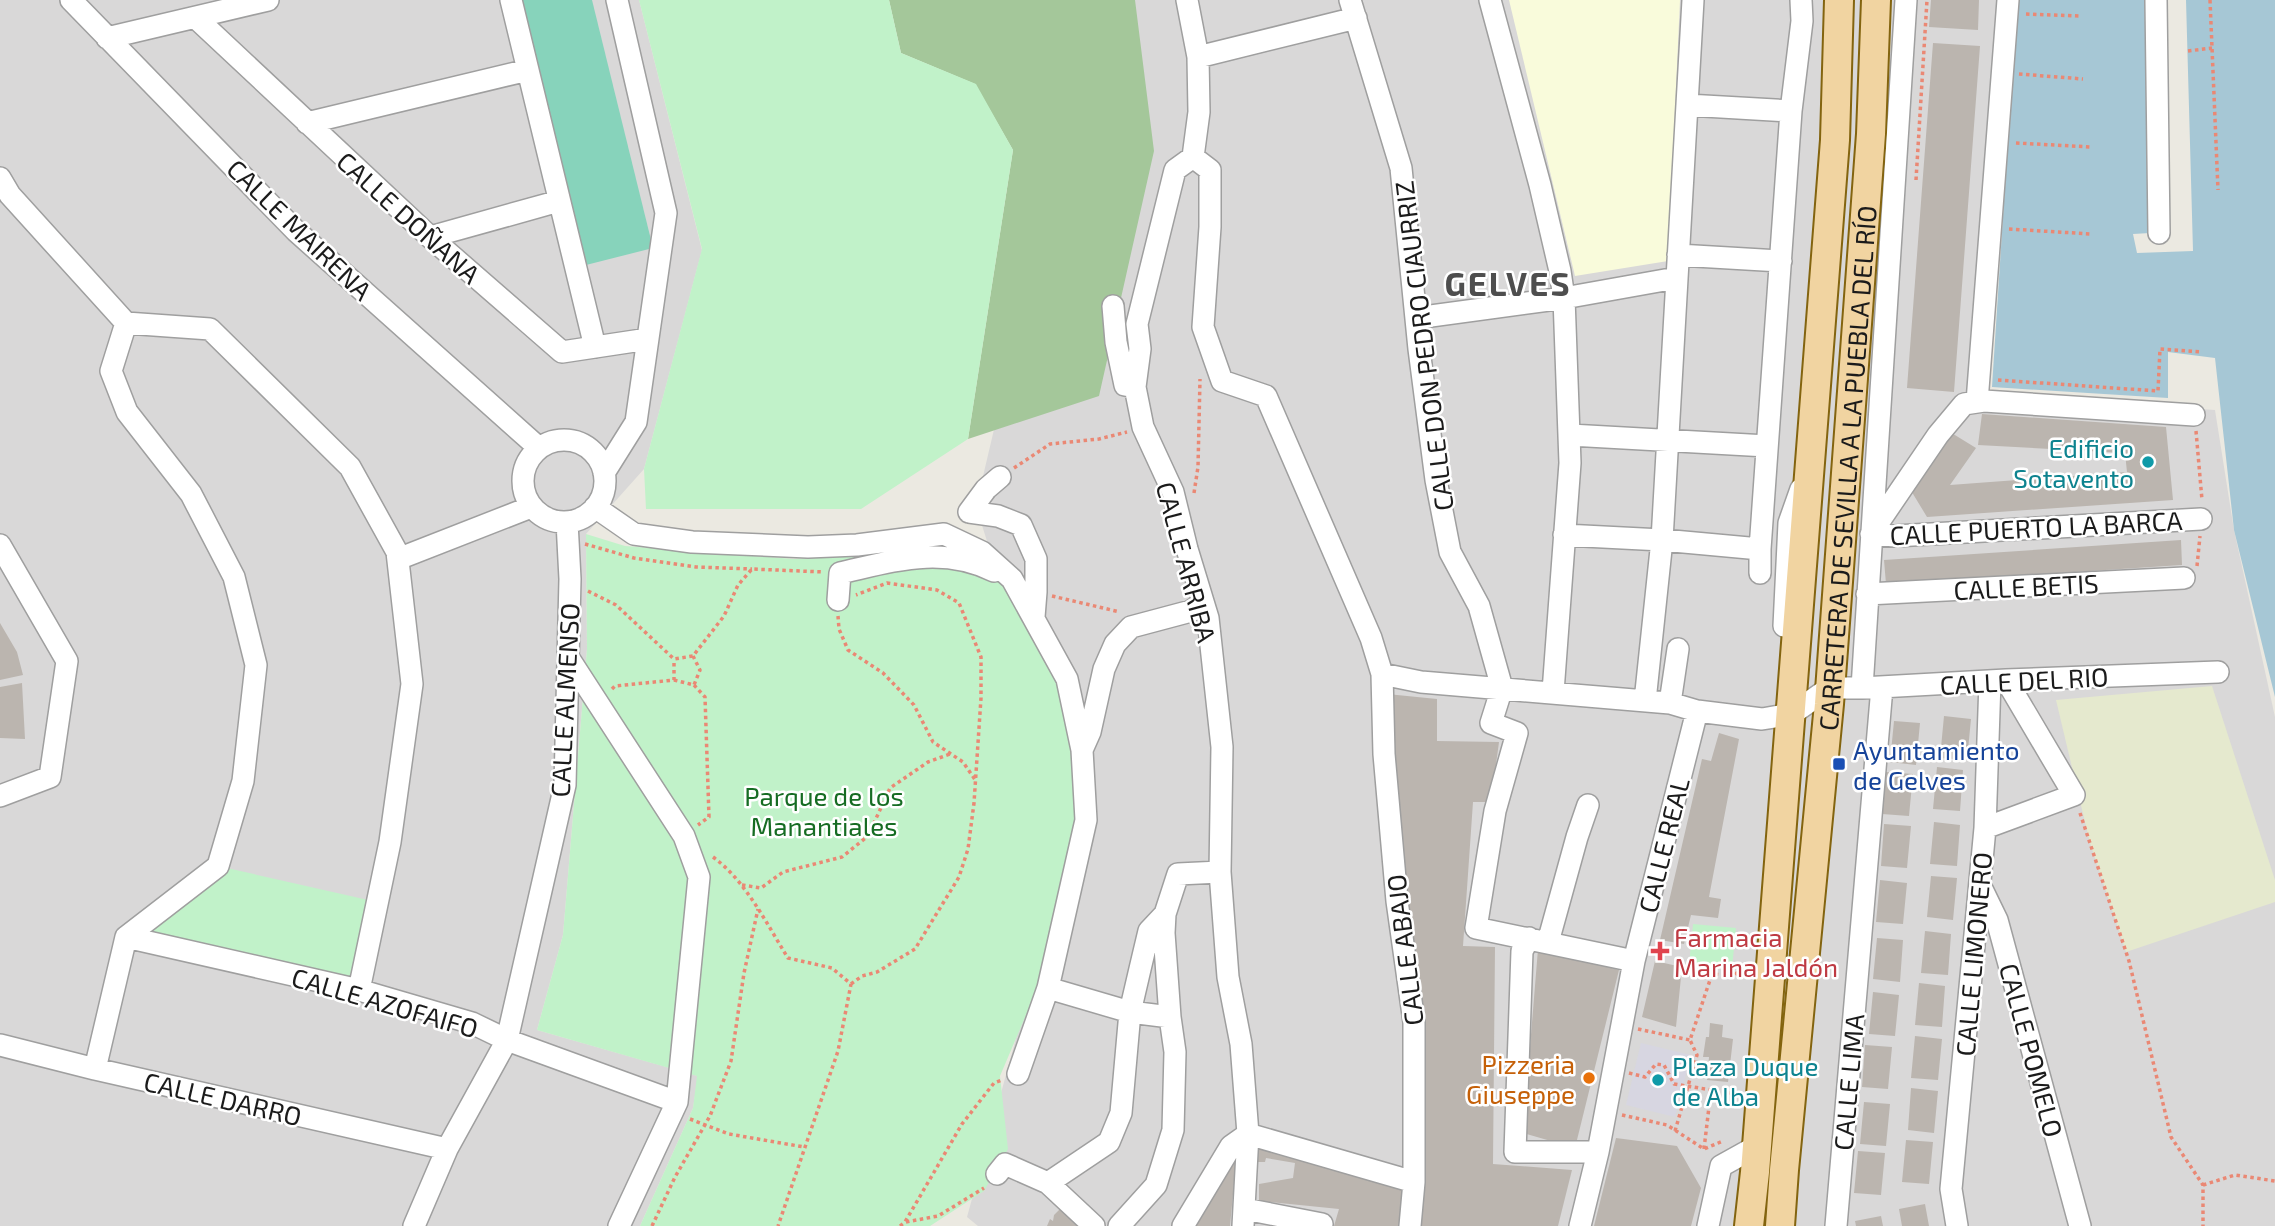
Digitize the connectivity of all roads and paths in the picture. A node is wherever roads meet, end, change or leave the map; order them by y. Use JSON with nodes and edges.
{"nodes":[{"id":1,"x":71,"y":0,"type":"edge"},
{"id":2,"x":268,"y":0,"type":"edge"},
{"id":3,"x":511,"y":0,"type":"edge"},
{"id":4,"x":617,"y":0,"type":"edge"},
{"id":5,"x":1187,"y":0,"type":"edge"},
{"id":6,"x":1490,"y":0,"type":"edge"},
{"id":7,"x":1693,"y":0,"type":"edge"},
{"id":8,"x":1801,"y":0,"type":"edge"},
{"id":9,"x":1839,"y":0,"type":"edge"},
{"id":10,"x":1876,"y":0,"type":"edge"},
{"id":11,"x":1906,"y":0,"type":"edge"},
{"id":12,"x":2156,"y":0,"type":"edge"},
{"id":13,"x":2210,"y":0,"type":"edge"},
{"id":14,"x":2012,"y":7,"type":"edge"},
{"id":15,"x":1353,"y":9,"type":"edge"},
{"id":16,"x":2080,"y":16,"type":"dead end"},
{"id":17,"x":196,"y":18,"type":"junction"},
{"id":18,"x":107,"y":38,"type":"junction"},
{"id":19,"x":2212,"y":48,"type":"junction"},
{"id":20,"x":2188,"y":51,"type":"dead end"},
{"id":21,"x":1198,"y":57,"type":"junction"},
{"id":22,"x":528,"y":70,"type":"junction"},
{"id":23,"x":2012,"y":74,"type":"dead end"},
{"id":24,"x":2083,"y":79,"type":"dead end"},
{"id":25,"x":1687,"y":105,"type":"junction"},
{"id":26,"x":1791,"y":111,"type":"junction"},
{"id":27,"x":307,"y":123,"type":"junction"},
{"id":28,"x":2008,"y":143,"type":"dead end"},
{"id":29,"x":2091,"y":147,"type":"dead end"},
{"id":30,"x":1193,"y":157,"type":"junction"},
{"id":31,"x":2218,"y":190,"type":"dead end"},
{"id":32,"x":3,"y":192,"type":"edge"},
{"id":33,"x":559,"y":201,"type":"junction"},
{"id":34,"x":2002,"y":228,"type":"dead end"},
{"id":35,"x":2159,"y":233,"type":"dead end"},
{"id":36,"x":2091,"y":234,"type":"dead end"},
{"id":37,"x":430,"y":237,"type":"junction"},
{"id":38,"x":1678,"y":255,"type":"junction"},
{"id":39,"x":1781,"y":261,"type":"junction"},
{"id":40,"x":1676,"y":278,"type":"junction"},
{"id":41,"x":1564,"y":298,"type":"junction"},
{"id":42,"x":1114,"y":306,"type":"dead end"},
{"id":43,"x":1416,"y":318,"type":"junction"},
{"id":44,"x":126,"y":323,"type":"junction"},
{"id":45,"x":648,"y":339,"type":"junction"},
{"id":46,"x":1208,"y":343,"type":"junction"},
{"id":47,"x":595,"y":347,"type":"junction"},
{"id":48,"x":2202,"y":352,"type":"dead end"},
{"id":49,"x":1998,"y":380,"type":"dead end"},
{"id":50,"x":1135,"y":387,"type":"junction"},
{"id":51,"x":1977,"y":402,"type":"junction"},
{"id":52,"x":2194,"y":415,"type":"dead end"},
{"id":53,"x":1143,"y":427,"type":"junction"},
{"id":54,"x":1570,"y":435,"type":"junction"},
{"id":55,"x":1668,"y":440,"type":"junction"},
{"id":56,"x":1768,"y":446,"type":"junction"},
{"id":57,"x":539,"y":448,"type":"junction"},
{"id":58,"x":604,"y":472,"type":"junction"},
{"id":59,"x":1000,"y":477,"type":"joint"},
{"id":60,"x":531,"y":507,"type":"junction"},
{"id":61,"x":595,"y":507,"type":"junction"},
{"id":62,"x":1180,"y":516,"type":"junction"},
{"id":63,"x":2201,"y":519,"type":"dead end"},
{"id":64,"x":568,"y":531,"type":"junction"},
{"id":65,"x":1871,"y":534,"type":"junction"},
{"id":66,"x":1564,"y":535,"type":"junction"},
{"id":67,"x":1662,"y":540,"type":"junction"},
{"id":68,"x":0,"y":545,"type":"edge"},
{"id":69,"x":1760,"y":549,"type":"junction"},
{"id":70,"x":398,"y":559,"type":"junction"},
{"id":71,"x":752,"y":569,"type":"junction"},
{"id":72,"x":840,"y":573,"type":"junction"},
{"id":73,"x":1760,"y":573,"type":"dead end"},
{"id":74,"x":2184,"y":578,"type":"dead end"},
{"id":75,"x":1012,"y":579,"type":"junction"},
{"id":76,"x":570,"y":582,"type":"junction"},
{"id":77,"x":1036,"y":592,"type":"junction"},
{"id":78,"x":1867,"y":594,"type":"junction"},
{"id":79,"x":838,"y":600,"type":"junction"},
{"id":80,"x":1203,"y":603,"type":"junction"},
{"id":81,"x":1034,"y":617,"type":"junction"},
{"id":82,"x":1131,"y":627,"type":"junction"},
{"id":83,"x":1678,"y":649,"type":"dead end"},
{"id":84,"x":693,"y":656,"type":"junction"},
{"id":85,"x":568,"y":657,"type":"junction"},
{"id":86,"x":674,"y":659,"type":"junction"},
{"id":87,"x":2218,"y":672,"type":"dead end"},
{"id":88,"x":1382,"y":674,"type":"junction"},
{"id":89,"x":674,"y":680,"type":"junction"},
{"id":90,"x":1998,"y":681,"type":"junction"},
{"id":91,"x":694,"y":685,"type":"junction"},
{"id":92,"x":1502,"y":688,"type":"junction"},
{"id":93,"x":1829,"y":688,"type":"junction"},
{"id":94,"x":1872,"y":688,"type":"junction"},
{"id":95,"x":1553,"y":692,"type":"junction"},
{"id":96,"x":1645,"y":701,"type":"junction"},
{"id":97,"x":597,"y":702,"type":"junction"},
{"id":98,"x":1670,"y":703,"type":"junction"},
{"id":99,"x":1697,"y":711,"type":"junction"},
{"id":100,"x":1792,"y":714,"type":"junction"},
{"id":101,"x":1082,"y":750,"type":"junction"},
{"id":102,"x":950,"y":754,"type":"junction"},
{"id":103,"x":976,"y":781,"type":"junction"},
{"id":104,"x":2074,"y":795,"type":"junction"},
{"id":105,"x":0,"y":796,"type":"edge"},
{"id":106,"x":1588,"y":806,"type":"dead end"},
{"id":107,"x":1985,"y":828,"type":"junction"},
{"id":108,"x":684,"y":836,"type":"junction"},
{"id":109,"x":1220,"y":872,"type":"junction"},
{"id":110,"x":1979,"y":883,"type":"junction"},
{"id":111,"x":740,"y":884,"type":"junction"},
{"id":112,"x":758,"y":909,"type":"junction"},
{"id":113,"x":1166,"y":914,"type":"junction"},
{"id":114,"x":126,"y":937,"type":"junction"},
{"id":115,"x":1539,"y":940,"type":"junction"},
{"id":116,"x":1634,"y":961,"type":"junction"},
{"id":117,"x":1745,"y":964,"type":"dead end"},
{"id":118,"x":851,"y":984,"type":"junction"},
{"id":119,"x":1048,"y":988,"type":"junction"},
{"id":120,"x":359,"y":990,"type":"junction"},
{"id":121,"x":1130,"y":1012,"type":"junction"},
{"id":122,"x":1170,"y":1017,"type":"junction"},
{"id":123,"x":1622,"y":1026,"type":"junction"},
{"id":124,"x":507,"y":1040,"type":"junction"},
{"id":125,"x":1690,"y":1040,"type":"junction"},
{"id":126,"x":0,"y":1045,"type":"edge"},
{"id":127,"x":95,"y":1069,"type":"junction"},
{"id":128,"x":1614,"y":1069,"type":"junction"},
{"id":129,"x":1018,"y":1074,"type":"joint"},
{"id":130,"x":1688,"y":1087,"type":"junction"},
{"id":131,"x":1712,"y":1090,"type":"junction"},
{"id":132,"x":1737,"y":1094,"type":"dead end"},
{"id":133,"x":674,"y":1107,"type":"junction"},
{"id":134,"x":1606,"y":1111,"type":"junction"},
{"id":135,"x":706,"y":1124,"type":"junction"},
{"id":136,"x":1675,"y":1131,"type":"junction"},
{"id":137,"x":1248,"y":1134,"type":"junction"},
{"id":138,"x":1745,"y":1141,"type":"junction"},
{"id":139,"x":805,"y":1147,"type":"junction"},
{"id":140,"x":447,"y":1149,"type":"junction"},
{"id":141,"x":1704,"y":1149,"type":"junction"},
{"id":142,"x":1598,"y":1152,"type":"junction"},
{"id":143,"x":1001,"y":1169,"type":"joint"},
{"id":144,"x":2275,"y":1181,"type":"edge"},
{"id":145,"x":1414,"y":1182,"type":"junction"},
{"id":146,"x":1048,"y":1183,"type":"junction"},
{"id":147,"x":2203,"y":1185,"type":"junction"},
{"id":148,"x":1244,"y":1218,"type":"edge"},
{"id":149,"x":905,"y":1222,"type":"junction"},
{"id":150,"x":2073,"y":1224,"type":"edge"},
{"id":151,"x":414,"y":1226,"type":"edge"},
{"id":152,"x":619,"y":1226,"type":"edge"},
{"id":153,"x":652,"y":1226,"type":"edge"},
{"id":154,"x":778,"y":1226,"type":"edge"},
{"id":155,"x":900,"y":1226,"type":"edge"},
{"id":156,"x":1094,"y":1226,"type":"edge"},
{"id":157,"x":1119,"y":1226,"type":"edge"},
{"id":158,"x":1183,"y":1226,"type":"edge"},
{"id":159,"x":1321,"y":1226,"type":"edge"},
{"id":160,"x":1410,"y":1226,"type":"edge"},
{"id":161,"x":1580,"y":1226,"type":"edge"},
{"id":162,"x":1708,"y":1226,"type":"edge"},
{"id":163,"x":1749,"y":1226,"type":"edge"},
{"id":164,"x":1780,"y":1226,"type":"edge"},
{"id":165,"x":1836,"y":1226,"type":"edge"},
{"id":166,"x":1957,"y":1226,"type":"edge"},
{"id":167,"x":2203,"y":1226,"type":"edge"}],
"edges":[{"from":1,"to":18,"type":"street","name":"CALLE MAIRENA"},
{"from":2,"to":17,"type":"street"},
{"from":3,"to":22,"type":"street"},
{"from":4,"to":45,"type":"street"},
{"from":5,"to":21,"type":"street"},
{"from":6,"to":41,"type":"street"},
{"from":7,"to":25,"type":"street"},
{"from":8,"to":26,"type":"street"},
{"from":9,"to":100,"type":"main road","name":"CARRETERA DE SEVILLA A LA PUEBLA DEL RÍO"},
{"from":10,"to":93,"type":"main road","name":"CARRETERA DE SEVILLA A LA PUEBLA DEL RÍO"},
{"from":11,"to":65,"type":"street","name":"CALLE LIMA"},
{"from":12,"to":35,"type":"street"},
{"from":13,"to":19,"type":"path"},
{"from":14,"to":16,"type":"path"},
{"from":14,"to":51,"type":"street"},
{"from":15,"to":21,"type":"street"},
{"from":15,"to":43,"type":"street","name":"CALLE DON PEDRO CIAURRIZ"},
{"from":17,"to":18,"type":"street"},
{"from":17,"to":27,"type":"street","name":"CALLE DOÑANA"},
{"from":18,"to":57,"type":"street","name":"CALLE MAIRENA"},
{"from":19,"to":20,"type":"path"},
{"from":19,"to":31,"type":"path"},
{"from":21,"to":30,"type":"street"},
{"from":22,"to":27,"type":"street"},
{"from":22,"to":33,"type":"street"},
{"from":23,"to":24,"type":"path"},
{"from":25,"to":26,"type":"street"},
{"from":25,"to":38,"type":"street"},
{"from":26,"to":39,"type":"street"},
{"from":27,"to":37,"type":"street","name":"CALLE DOÑANA"},
{"from":28,"to":29,"type":"path"},
{"from":30,"to":46,"type":"street"},
{"from":30,"to":50,"type":"street","name":"CALLE ARRIBA"},
{"from":32,"to":44,"type":"street"},
{"from":33,"to":37,"type":"street"},
{"from":33,"to":47,"type":"street"},
{"from":34,"to":36,"type":"path"},
{"from":37,"to":47,"type":"street","name":"CALLE DOÑANA"},
{"from":38,"to":39,"type":"street"},
{"from":38,"to":40,"type":"street"},
{"from":39,"to":56,"type":"street"},
{"from":40,"to":41,"type":"street"},
{"from":40,"to":55,"type":"street"},
{"from":41,"to":43,"type":"street"},
{"from":41,"to":54,"type":"street"},
{"from":42,"to":50,"type":"street"},
{"from":43,"to":92,"type":"street","name":"CALLE DON PEDRO CIAURRIZ"},
{"from":44,"to":70,"type":"street"},
{"from":44,"to":114,"type":"street"},
{"from":45,"to":47,"type":"street","name":"CALLE DOÑANA"},
{"from":45,"to":58,"type":"street"},
{"from":46,"to":62,"type":"path"},
{"from":46,"to":88,"type":"street","name":"CALLE ABAJO"},
{"from":48,"to":49,"type":"path"},
{"from":50,"to":53,"type":"street","name":"CALLE ARRIBA"},
{"from":51,"to":52,"type":"street"},
{"from":51,"to":65,"type":"street"},
{"from":53,"to":59,"type":"path"},
{"from":53,"to":62,"type":"street","name":"CALLE ARRIBA"},
{"from":54,"to":55,"type":"street"},
{"from":54,"to":66,"type":"street"},
{"from":55,"to":56,"type":"street"},
{"from":55,"to":67,"type":"street"},
{"from":56,"to":69,"type":"street"},
{"from":57,"to":58,"type":"street"},
{"from":57,"to":60,"type":"street"},
{"from":58,"to":61,"type":"street"},
{"from":59,"to":77,"type":"street"},
{"from":60,"to":64,"type":"street"},
{"from":60,"to":70,"type":"street"},
{"from":61,"to":64,"type":"street"},
{"from":61,"to":75,"type":"street"},
{"from":62,"to":80,"type":"street","name":"CALLE ARRIBA"},
{"from":63,"to":65,"type":"street","name":"CALLE PUERTO LA BARCA"},
{"from":64,"to":71,"type":"path"},
{"from":64,"to":76,"type":"street","name":"CALLE ALMENSO"},
{"from":65,"to":78,"type":"street","name":"CALLE LIMA"},
{"from":66,"to":67,"type":"street"},
{"from":66,"to":95,"type":"street"},
{"from":67,"to":69,"type":"street"},
{"from":67,"to":96,"type":"street"},
{"from":68,"to":105,"type":"street"},
{"from":69,"to":73,"type":"street"},
{"from":70,"to":120,"type":"street"},
{"from":71,"to":72,"type":"path"},
{"from":71,"to":84,"type":"path"},
{"from":72,"to":75,"type":"street"},
{"from":72,"to":79,"type":"street"},
{"from":74,"to":78,"type":"street","name":"CALLE BETIS"},
{"from":75,"to":81,"type":"street"},
{"from":76,"to":85,"type":"street","name":"CALLE ALMENSO"},
{"from":76,"to":86,"type":"path"},
{"from":77,"to":81,"type":"street"},
{"from":77,"to":82,"type":"path"},
{"from":78,"to":94,"type":"street","name":"CALLE LIMA"},
{"from":79,"to":102,"type":"path"},
{"from":79,"to":103,"type":"path"},
{"from":80,"to":82,"type":"street"},
{"from":80,"to":109,"type":"street","name":"CALLE ARRIBA"},
{"from":81,"to":101,"type":"street"},
{"from":82,"to":101,"type":"street"},
{"from":83,"to":98,"type":"street"},
{"from":84,"to":86,"type":"path"},
{"from":84,"to":91,"type":"path"},
{"from":85,"to":97,"type":"street"},
{"from":85,"to":124,"type":"street","name":"CALLE ALMENSO"},
{"from":86,"to":89,"type":"path"},
{"from":87,"to":90,"type":"street","name":"CALLE DEL RIO"},
{"from":88,"to":92,"type":"street"},
{"from":88,"to":145,"type":"street","name":"CALLE ABAJO"},
{"from":89,"to":91,"type":"path"},
{"from":89,"to":97,"type":"path"},
{"from":90,"to":94,"type":"street","name":"CALLE DEL RIO"},
{"from":90,"to":104,"type":"street"},
{"from":90,"to":107,"type":"street","name":"CALLE LIMONERO"},
{"from":91,"to":108,"type":"path"},
{"from":92,"to":95,"type":"street"},
{"from":92,"to":115,"type":"street"},
{"from":93,"to":94,"type":"street","name":"CALLE DEL RIO"},
{"from":93,"to":100,"type":"street"},
{"from":93,"to":164,"type":"main road","name":"CARRETERA DE SEVILLA A LA PUEBLA DEL RÍO"},
{"from":94,"to":165,"type":"street","name":"CALLE LIMA"},
{"from":95,"to":96,"type":"street"},
{"from":96,"to":98,"type":"street"},
{"from":97,"to":108,"type":"street"},
{"from":98,"to":99,"type":"street"},
{"from":99,"to":100,"type":"street"},
{"from":99,"to":116,"type":"street","name":"CALLE REAL"},
{"from":100,"to":138,"type":"main road","name":"CARRETERA DE SEVILLA A LA PUEBLA DEL RÍO"},
{"from":101,"to":119,"type":"street"},
{"from":102,"to":103,"type":"path"},
{"from":102,"to":111,"type":"path"},
{"from":103,"to":118,"type":"path"},
{"from":104,"to":107,"type":"street"},
{"from":104,"to":147,"type":"path"},
{"from":106,"to":115,"type":"street"},
{"from":107,"to":110,"type":"street","name":"CALLE LIMONERO"},
{"from":108,"to":111,"type":"path"},
{"from":108,"to":133,"type":"street"},
{"from":109,"to":113,"type":"street"},
{"from":109,"to":137,"type":"street","name":"CALLE ARRIBA"},
{"from":110,"to":150,"type":"street","name":"CALLE POMELO"},
{"from":110,"to":166,"type":"street","name":"CALLE LIMONERO"},
{"from":111,"to":112,"type":"path"},
{"from":112,"to":118,"type":"path"},
{"from":112,"to":135,"type":"path"},
{"from":113,"to":121,"type":"street"},
{"from":113,"to":122,"type":"street"},
{"from":114,"to":120,"type":"street","name":"CALLE AZOFAIFO"},
{"from":114,"to":127,"type":"street"},
{"from":115,"to":116,"type":"street"},
{"from":115,"to":142,"type":"street"},
{"from":116,"to":123,"type":"street","name":"CALLE REAL"},
{"from":117,"to":125,"type":"path"},
{"from":118,"to":139,"type":"path"},
{"from":119,"to":121,"type":"street"},
{"from":119,"to":129,"type":"street"},
{"from":120,"to":124,"type":"street","name":"CALLE AZOFAIFO"},
{"from":121,"to":122,"type":"street"},
{"from":121,"to":146,"type":"street"},
{"from":122,"to":157,"type":"street"},
{"from":123,"to":125,"type":"path"},
{"from":123,"to":128,"type":"street","name":"CALLE REAL"},
{"from":124,"to":133,"type":"street","name":"CALLE AZOFAIFO"},
{"from":124,"to":140,"type":"street","name":"CALLE ALMENSO"},
{"from":125,"to":130,"type":"path"},
{"from":126,"to":127,"type":"street","name":"CALLE DARRO"},
{"from":127,"to":140,"type":"street","name":"CALLE DARRO"},
{"from":128,"to":130,"type":"path"},
{"from":128,"to":134,"type":"street","name":"CALLE REAL"},
{"from":129,"to":149,"type":"path"},
{"from":130,"to":131,"type":"path"},
{"from":130,"to":136,"type":"path"},
{"from":131,"to":132,"type":"path"},
{"from":131,"to":141,"type":"path"},
{"from":133,"to":135,"type":"path"},
{"from":133,"to":152,"type":"street"},
{"from":134,"to":136,"type":"path"},
{"from":134,"to":142,"type":"street","name":"CALLE REAL"},
{"from":135,"to":139,"type":"path"},
{"from":135,"to":153,"type":"path"},
{"from":136,"to":141,"type":"path"},
{"from":137,"to":145,"type":"street"},
{"from":137,"to":148,"type":"street","name":"CALLE ARRIBA"},
{"from":137,"to":158,"type":"street"},
{"from":138,"to":141,"type":"path"},
{"from":138,"to":162,"type":"street"},
{"from":138,"to":163,"type":"main road","name":"CARRETERA DE SEVILLA A LA PUEBLA DEL RÍO"},
{"from":139,"to":154,"type":"path"},
{"from":140,"to":151,"type":"street","name":"CALLE ALMENSO"},
{"from":142,"to":161,"type":"street","name":"CALLE REAL"},
{"from":143,"to":146,"type":"street"},
{"from":143,"to":149,"type":"path"},
{"from":144,"to":147,"type":"path"},
{"from":145,"to":160,"type":"street","name":"CALLE ABAJO"},
{"from":146,"to":156,"type":"street"},
{"from":147,"to":167,"type":"path"},
{"from":148,"to":159,"type":"street"},
{"from":149,"to":155,"type":"path"}]}
